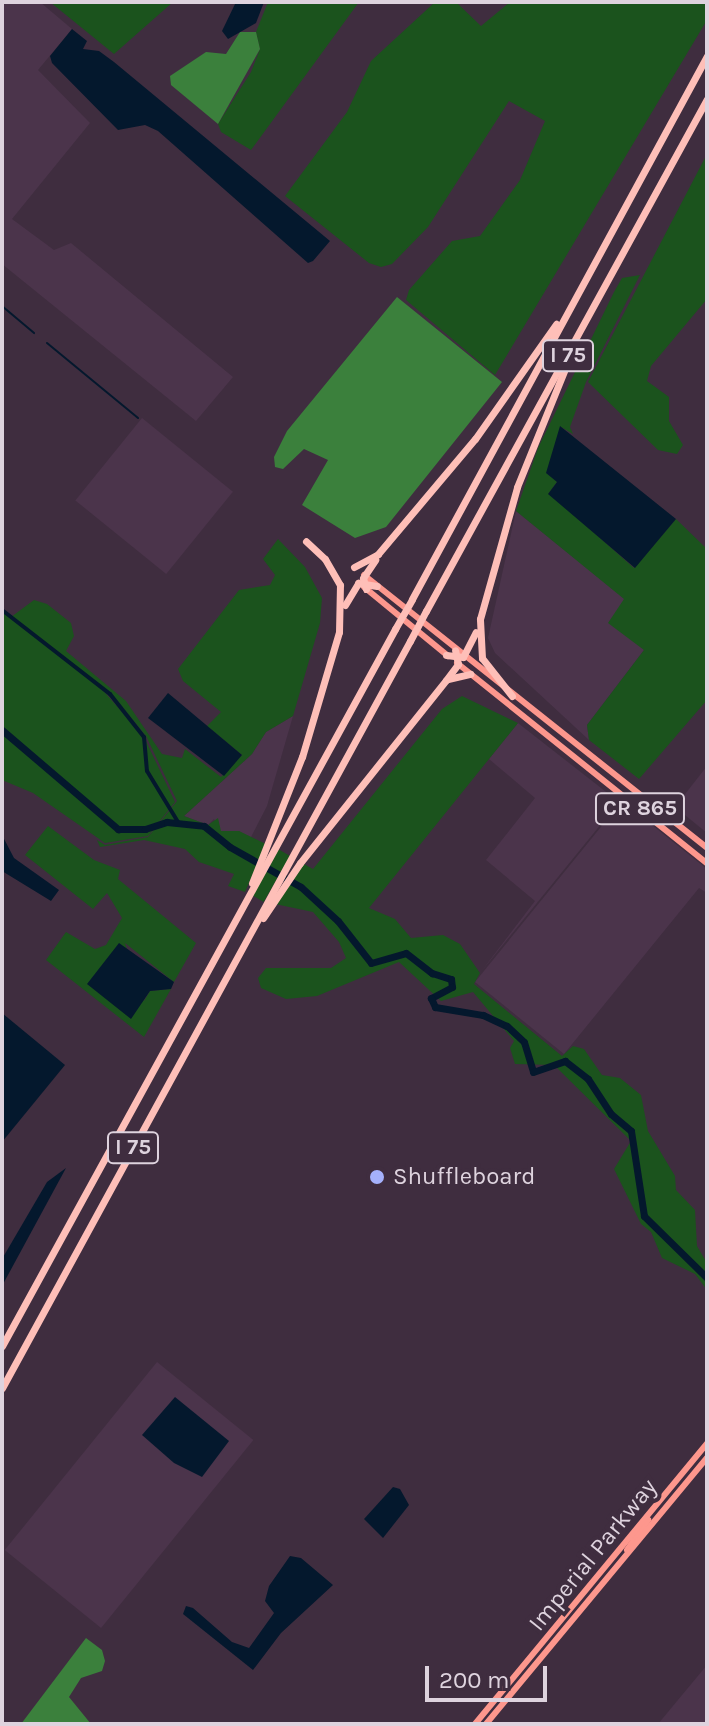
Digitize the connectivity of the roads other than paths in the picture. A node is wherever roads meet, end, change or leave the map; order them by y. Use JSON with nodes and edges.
{"nodes":[{"id":1,"x":707,"y":56,"type":"edge"},
{"id":2,"x":707,"y":99,"type":"edge"},
{"id":3,"x":576,"y":296,"type":"junction"},
{"id":4,"x":581,"y":332,"type":"junction"},
{"id":5,"x":306,"y":541,"type":"dead end"},
{"id":6,"x":378,"y":554,"type":"junction"},
{"id":7,"x":354,"y":567,"type":"dead end"},
{"id":8,"x":363,"y":582,"type":"junction"},
{"id":9,"x":377,"y":586,"type":"joint"},
{"id":10,"x":480,"y":619,"type":"junction"},
{"id":11,"x":339,"y":632,"type":"junction"},
{"id":12,"x":446,"y":655,"type":"joint"},
{"id":13,"x":458,"y":657,"type":"junction"},
{"id":14,"x":470,"y":674,"type":"junction"},
{"id":15,"x":446,"y":680,"type":"junction"},
{"id":16,"x":512,"y":696,"type":"junction"},
{"id":17,"x":271,"y":848,"type":"junction"},
{"id":18,"x":707,"y":848,"type":"edge"},
{"id":19,"x":707,"y":863,"type":"edge"},
{"id":20,"x":266,"y":909,"type":"junction"},
{"id":21,"x":2,"y":1346,"type":"edge"},
{"id":22,"x":2,"y":1388,"type":"edge"},
{"id":23,"x":707,"y":1444,"type":"edge"},
{"id":24,"x":707,"y":1458,"type":"edge"},
{"id":25,"x":651,"y":1512,"type":"junction"},
{"id":26,"x":624,"y":1560,"type":"junction"},
{"id":27,"x":610,"y":1562,"type":"junction"},
{"id":28,"x":475,"y":1724,"type":"edge"},
{"id":29,"x":486,"y":1724,"type":"edge"}],
"edges":[{"from":1,"to":3,"type":"highway","number":"I 75"},
{"from":2,"to":4,"type":"highway","number":"I 75"},
{"from":3,"to":6,"type":"highway"},
{"from":3,"to":17,"type":"highway","number":"I 75","bridge":true},
{"from":4,"to":10,"type":"highway"},
{"from":4,"to":20,"type":"highway","number":"I 75","bridge":true},
{"from":5,"to":11,"type":"highway"},
{"from":6,"to":7,"type":"highway"},
{"from":6,"to":8,"type":"highway"},
{"from":8,"to":9,"type":"highway"},
{"from":8,"to":11,"type":"highway"},
{"from":8,"to":12,"type":"main road"},
{"from":9,"to":13,"type":"main road","number":"CR 865"},
{"from":10,"to":13,"type":"highway"},
{"from":10,"to":16,"type":"highway"},
{"from":11,"to":17,"type":"highway"},
{"from":12,"to":13,"type":"highway"},
{"from":13,"to":14,"type":"main road","number":"CR 865"},
{"from":13,"to":15,"type":"highway"},
{"from":13,"to":16,"type":"main road","number":"CR 865"},
{"from":14,"to":15,"type":"highway"},
{"from":14,"to":19,"type":"main road","number":"CR 865"},
{"from":15,"to":20,"type":"highway"},
{"from":16,"to":18,"type":"main road","number":"CR 865"},
{"from":17,"to":21,"type":"highway","number":"I 75"},
{"from":20,"to":22,"type":"highway","number":"I 75"},
{"from":23,"to":25,"type":"main road","name":"Imperial Parkway"},
{"from":24,"to":26,"type":"main road","name":"Imperial Parkway"},
{"from":25,"to":26,"type":"main road"},
{"from":25,"to":27,"type":"main road","name":"Imperial Parkway"},
{"from":26,"to":27,"type":"main road"},
{"from":26,"to":29,"type":"main road","name":"Imperial Parkway"},
{"from":27,"to":28,"type":"main road","name":"Imperial Parkway"}]}
